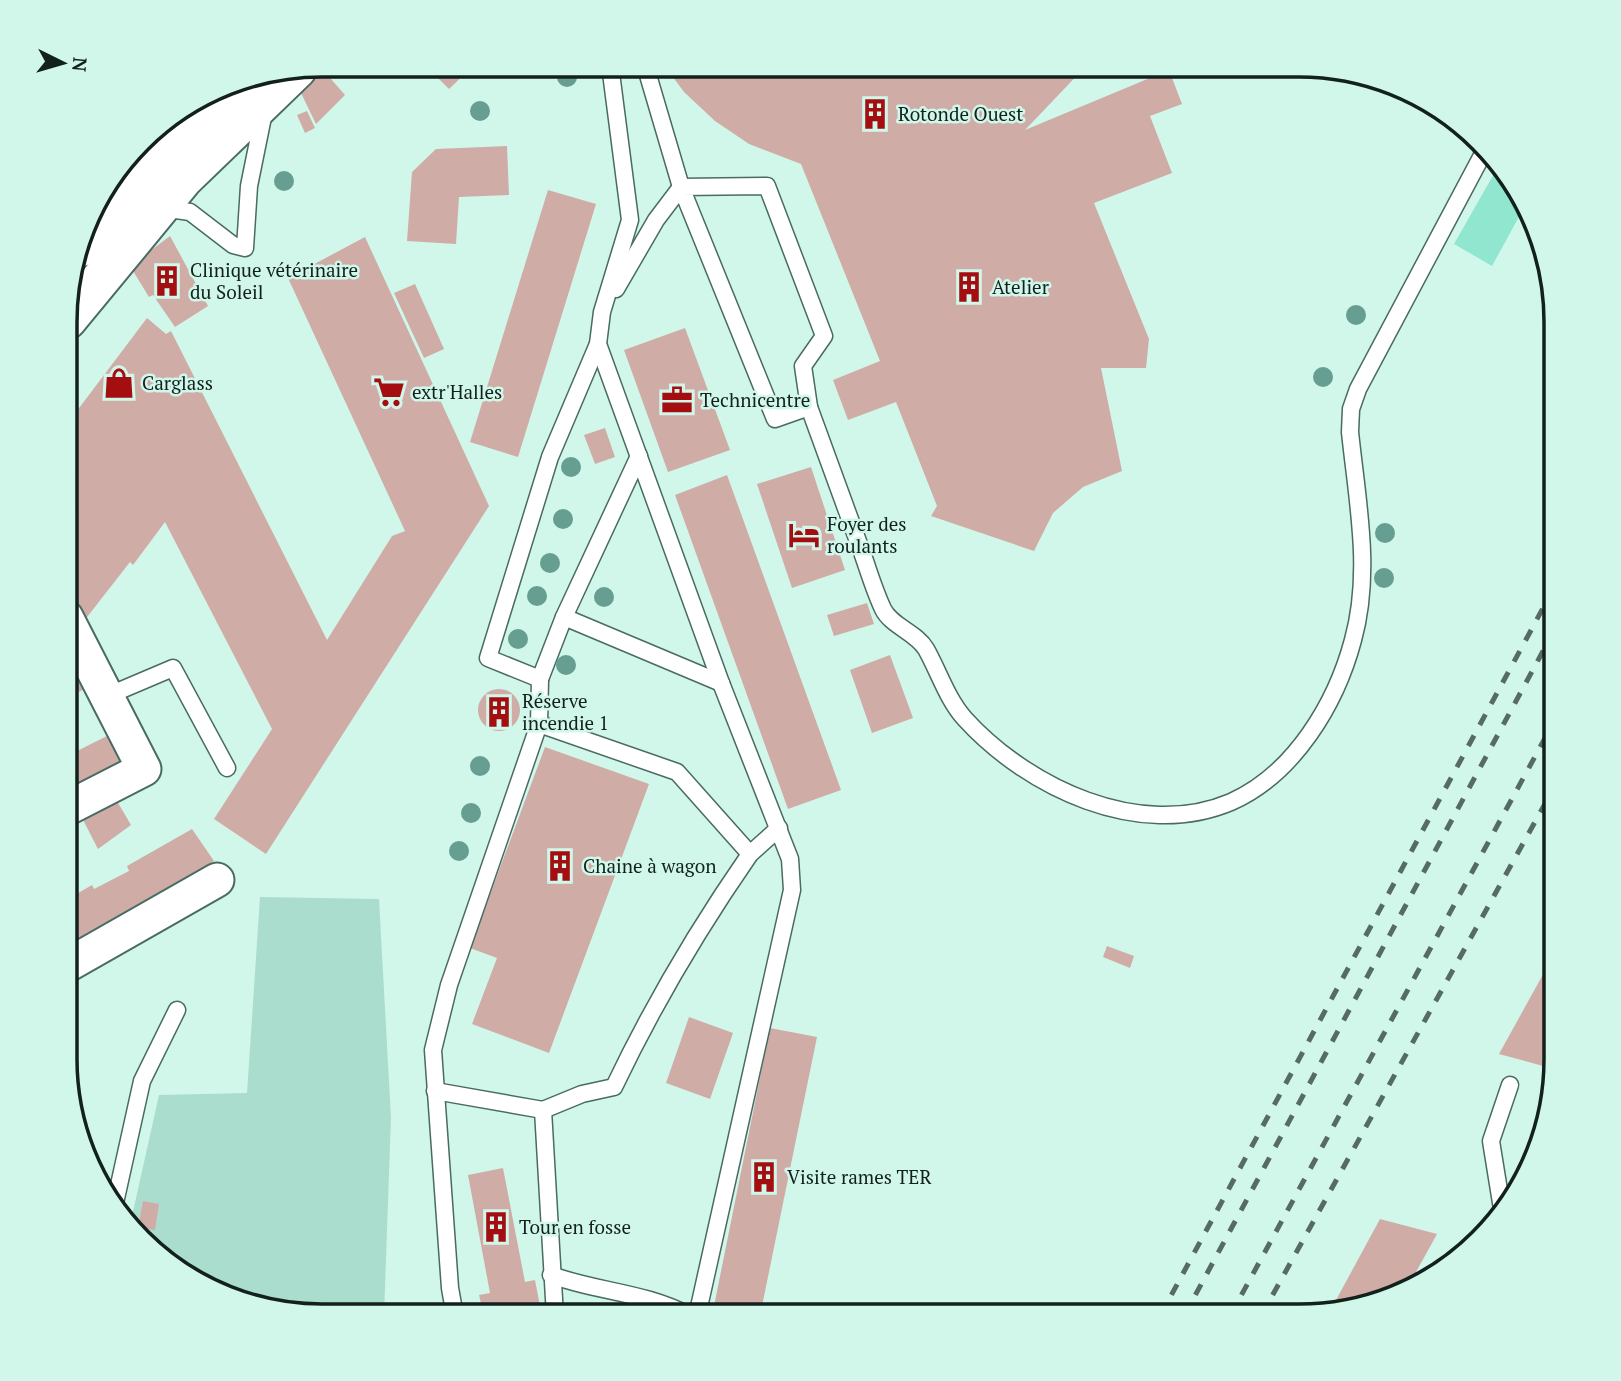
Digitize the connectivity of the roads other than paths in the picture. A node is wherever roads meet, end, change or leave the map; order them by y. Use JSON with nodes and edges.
{"nodes":[{"id":1,"x":612,"y":77,"type":"edge"},
{"id":2,"x":649,"y":77,"type":"edge"},
{"id":3,"x":272,"y":83,"type":"edge"},
{"id":4,"x":264,"y":84,"type":"edge"},
{"id":5,"x":202,"y":127,"type":"edge"},
{"id":6,"x":1481,"y":158,"type":"edge"},
{"id":7,"x":681,"y":187,"type":"junction"},
{"id":8,"x":133,"y":198,"type":"edge"},
{"id":9,"x":94,"y":245,"type":"edge"},
{"id":10,"x":78,"y":299,"type":"edge"},
{"id":11,"x":602,"y":312,"type":"junction"},
{"id":12,"x":598,"y":344,"type":"junction"},
{"id":13,"x":809,"y":407,"type":"junction"},
{"id":14,"x":639,"y":456,"type":"junction"},
{"id":15,"x":564,"y":617,"type":"junction"},
{"id":16,"x":77,"y":639,"type":"edge"},
{"id":17,"x":540,"y":679,"type":"junction"},
{"id":18,"x":721,"y":683,"type":"junction"},
{"id":19,"x":107,"y":696,"type":"junction"},
{"id":20,"x":539,"y":724,"type":"junction"},
{"id":21,"x":227,"y":768,"type":"dead end"},
{"id":22,"x":78,"y":803,"type":"edge"},
{"id":23,"x":779,"y":828,"type":"junction"},
{"id":24,"x":750,"y":854,"type":"junction"},
{"id":25,"x":217,"y":880,"type":"dead end"},
{"id":26,"x":78,"y":959,"type":"edge"},
{"id":27,"x":177,"y":1010,"type":"dead end"},
{"id":28,"x":1510,"y":1085,"type":"dead end"},
{"id":29,"x":435,"y":1091,"type":"junction"},
{"id":30,"x":543,"y":1110,"type":"junction"},
{"id":31,"x":117,"y":1193,"type":"edge"},
{"id":32,"x":1500,"y":1199,"type":"edge"},
{"id":33,"x":551,"y":1275,"type":"junction"},
{"id":34,"x":453,"y":1304,"type":"edge"},
{"id":35,"x":554,"y":1304,"type":"edge"},
{"id":36,"x":668,"y":1304,"type":"edge"},
{"id":37,"x":700,"y":1304,"type":"edge"}],
"edges":[{"from":1,"to":11,"type":"lane"},
{"from":2,"to":7,"type":"lane"},
{"from":3,"to":8,"type":"lane"},
{"from":4,"to":5,"type":"main road"},
{"from":5,"to":8,"type":"main road"},
{"from":6,"to":13,"type":"lane"},
{"from":7,"to":11,"type":"lane"},
{"from":7,"to":13,"type":"lane"},
{"from":7,"to":13,"type":"lane"},
{"from":8,"to":9,"type":"main road"},
{"from":8,"to":10,"type":"main road"},
{"from":11,"to":12,"type":"lane"},
{"from":12,"to":14,"type":"lane"},
{"from":12,"to":17,"type":"lane"},
{"from":14,"to":15,"type":"lane"},
{"from":14,"to":18,"type":"lane"},
{"from":15,"to":17,"type":"lane"},
{"from":15,"to":18,"type":"lane"},
{"from":16,"to":19,"type":"street"},
{"from":17,"to":20,"type":"lane"},
{"from":18,"to":23,"type":"lane"},
{"from":19,"to":21,"type":"lane"},
{"from":19,"to":22,"type":"street"},
{"from":20,"to":24,"type":"lane"},
{"from":20,"to":29,"type":"lane"},
{"from":23,"to":24,"type":"lane"},
{"from":23,"to":37,"type":"lane"},
{"from":24,"to":30,"type":"lane"},
{"from":25,"to":26,"type":"street"},
{"from":27,"to":31,"type":"lane"},
{"from":28,"to":32,"type":"lane"},
{"from":29,"to":30,"type":"lane"},
{"from":29,"to":34,"type":"lane"},
{"from":30,"to":33,"type":"lane"},
{"from":33,"to":35,"type":"lane"},
{"from":33,"to":36,"type":"lane"}]}
